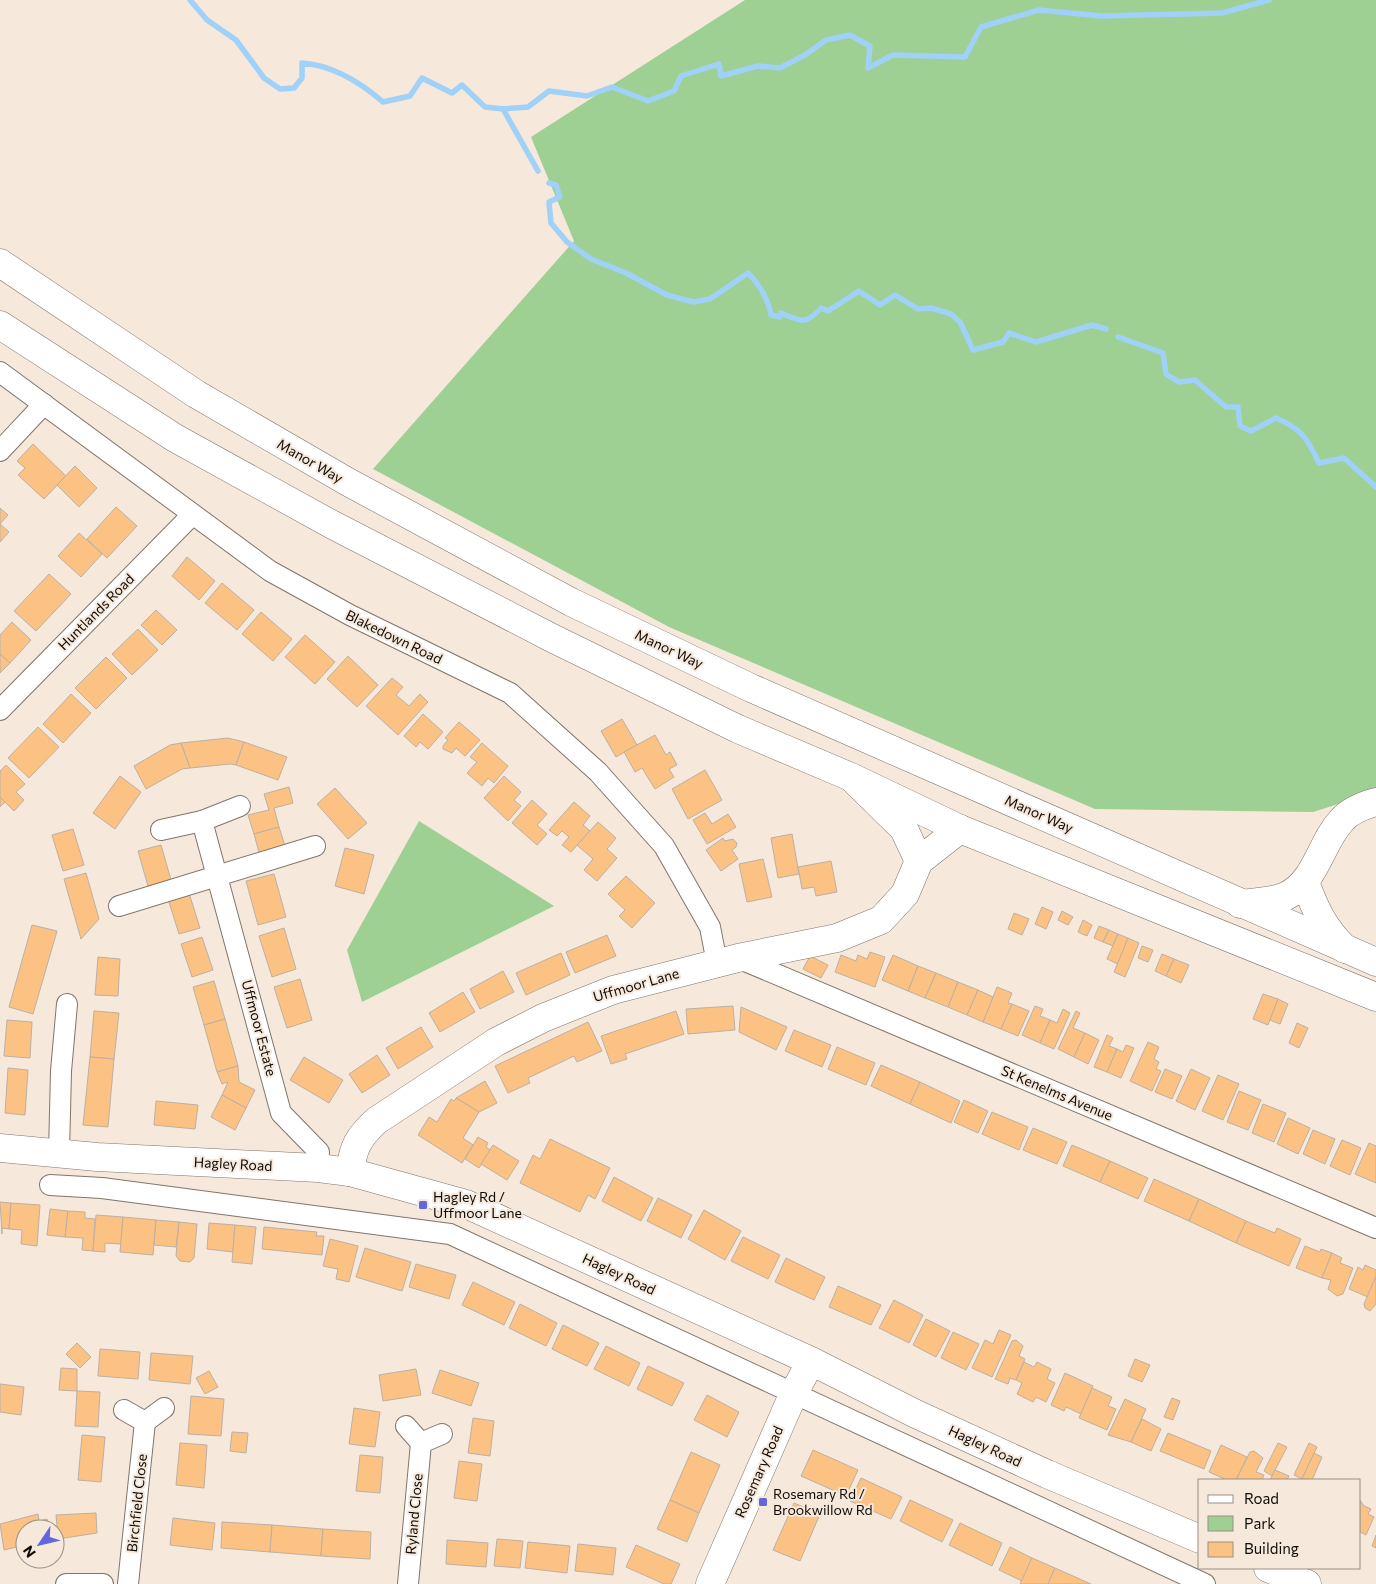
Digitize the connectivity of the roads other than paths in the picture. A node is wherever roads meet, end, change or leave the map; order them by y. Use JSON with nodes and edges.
{"nodes":[{"id":1,"x":0,"y":263,"type":"edge"},
{"id":2,"x":0,"y":325,"type":"edge"},
{"id":3,"x":0,"y":372,"type":"edge"},
{"id":4,"x":44,"y":404,"type":"junction"},
{"id":5,"x":0,"y":451,"type":"edge"},
{"id":6,"x":192,"y":515,"type":"junction"},
{"id":7,"x":0,"y":710,"type":"edge"},
{"id":8,"x":851,"y":777,"type":"junction"},
{"id":9,"x":1376,"y":802,"type":"edge"},
{"id":10,"x":240,"y":806,"type":"dead end"},
{"id":11,"x":202,"y":821,"type":"junction"},
{"id":12,"x":960,"y":829,"type":"junction"},
{"id":13,"x":161,"y":830,"type":"dead end"},
{"id":14,"x":315,"y":846,"type":"dead end"},
{"id":15,"x":919,"y":861,"type":"junction"},
{"id":16,"x":218,"y":875,"type":"junction"},
{"id":17,"x":1305,"y":882,"type":"junction"},
{"id":18,"x":1240,"y":904,"type":"junction"},
{"id":19,"x":120,"y":906,"type":"dead end"},
{"id":20,"x":1345,"y":948,"type":"junction"},
{"id":21,"x":727,"y":960,"type":"junction"},
{"id":22,"x":1376,"y":962,"type":"edge"},
{"id":23,"x":1376,"y":997,"type":"edge"},
{"id":24,"x":67,"y":1004,"type":"dead end"},
{"id":25,"x":0,"y":1148,"type":"edge"},
{"id":26,"x":59,"y":1153,"type":"junction"},
{"id":27,"x":98,"y":1157,"type":"junction"},
{"id":28,"x":318,"y":1168,"type":"junction"},
{"id":29,"x":350,"y":1172,"type":"junction"},
{"id":30,"x":50,"y":1185,"type":"dead end"},
{"id":31,"x":102,"y":1188,"type":"junction"},
{"id":32,"x":1376,"y":1228,"type":"edge"},
{"id":33,"x":812,"y":1361,"type":"junction"},
{"id":34,"x":793,"y":1395,"type":"junction"},
{"id":35,"x":164,"y":1408,"type":"dead end"},
{"id":36,"x":124,"y":1410,"type":"dead end"},
{"id":37,"x":145,"y":1422,"type":"junction"},
{"id":38,"x":406,"y":1426,"type":"dead end"},
{"id":39,"x":442,"y":1434,"type":"dead end"},
{"id":40,"x":421,"y":1443,"type":"junction"},
{"id":41,"x":1198,"y":1538,"type":"edge"},
{"id":42,"x":1270,"y":1569,"type":"edge"},
{"id":43,"x":66,"y":1584,"type":"edge"},
{"id":44,"x":103,"y":1584,"type":"edge"},
{"id":45,"x":128,"y":1584,"type":"edge"},
{"id":46,"x":408,"y":1584,"type":"edge"},
{"id":47,"x":710,"y":1584,"type":"edge"},
{"id":48,"x":1205,"y":1584,"type":"edge"},
{"id":49,"x":1307,"y":1584,"type":"edge"}],
"edges":[{"from":1,"to":18,"type":"main road","name":"Manor Way"},
{"from":2,"to":8,"type":"main road"},
{"from":3,"to":4,"type":"street","name":"Blakedown Road"},
{"from":4,"to":5,"type":"street"},
{"from":4,"to":6,"type":"street","name":"Blakedown Road"},
{"from":6,"to":7,"type":"street","name":"Huntlands Road"},
{"from":6,"to":21,"type":"street","name":"Blakedown Road"},
{"from":8,"to":12,"type":"main road"},
{"from":8,"to":15,"type":"main road"},
{"from":9,"to":17,"type":"main road"},
{"from":10,"to":11,"type":"street"},
{"from":11,"to":13,"type":"street"},
{"from":11,"to":16,"type":"street","name":"Uffmoor Estate"},
{"from":12,"to":15,"type":"main road","name":"Uffmoor Lane"},
{"from":12,"to":23,"type":"main road"},
{"from":14,"to":16,"type":"street"},
{"from":15,"to":21,"type":"main road","name":"Uffmoor Lane"},
{"from":16,"to":19,"type":"street"},
{"from":16,"to":28,"type":"street","name":"Uffmoor Estate"},
{"from":17,"to":18,"type":"main road"},
{"from":17,"to":20,"type":"main road"},
{"from":18,"to":20,"type":"main road","name":"Manor Way"},
{"from":20,"to":22,"type":"main road","name":"Manor Way"},
{"from":21,"to":29,"type":"main road","name":"Uffmoor Lane"},
{"from":21,"to":32,"type":"street","name":"St Kenelms Avenue"},
{"from":24,"to":26,"type":"street"},
{"from":25,"to":26,"type":"main road","name":"Hagley Road"},
{"from":26,"to":27,"type":"main road","name":"Hagley Road"},
{"from":27,"to":28,"type":"main road","name":"Hagley Road"},
{"from":27,"to":31,"type":"street"},
{"from":28,"to":29,"type":"main road","name":"Hagley Road"},
{"from":29,"to":33,"type":"main road","name":"Hagley Road"},
{"from":30,"to":31,"type":"street"},
{"from":31,"to":34,"type":"street"},
{"from":33,"to":34,"type":"main road","name":"Rosemary Road"},
{"from":33,"to":41,"type":"main road","name":"Hagley Road"},
{"from":34,"to":47,"type":"main road","name":"Rosemary Road"},
{"from":34,"to":48,"type":"street"},
{"from":35,"to":37,"type":"street"},
{"from":36,"to":37,"type":"street"},
{"from":37,"to":45,"type":"street","name":"Birchfield Close"},
{"from":38,"to":40,"type":"street"},
{"from":39,"to":40,"type":"street"},
{"from":40,"to":46,"type":"street","name":"Ryland Close"},
{"from":42,"to":49,"type":"main road"},
{"from":43,"to":44,"type":"street"}]}
